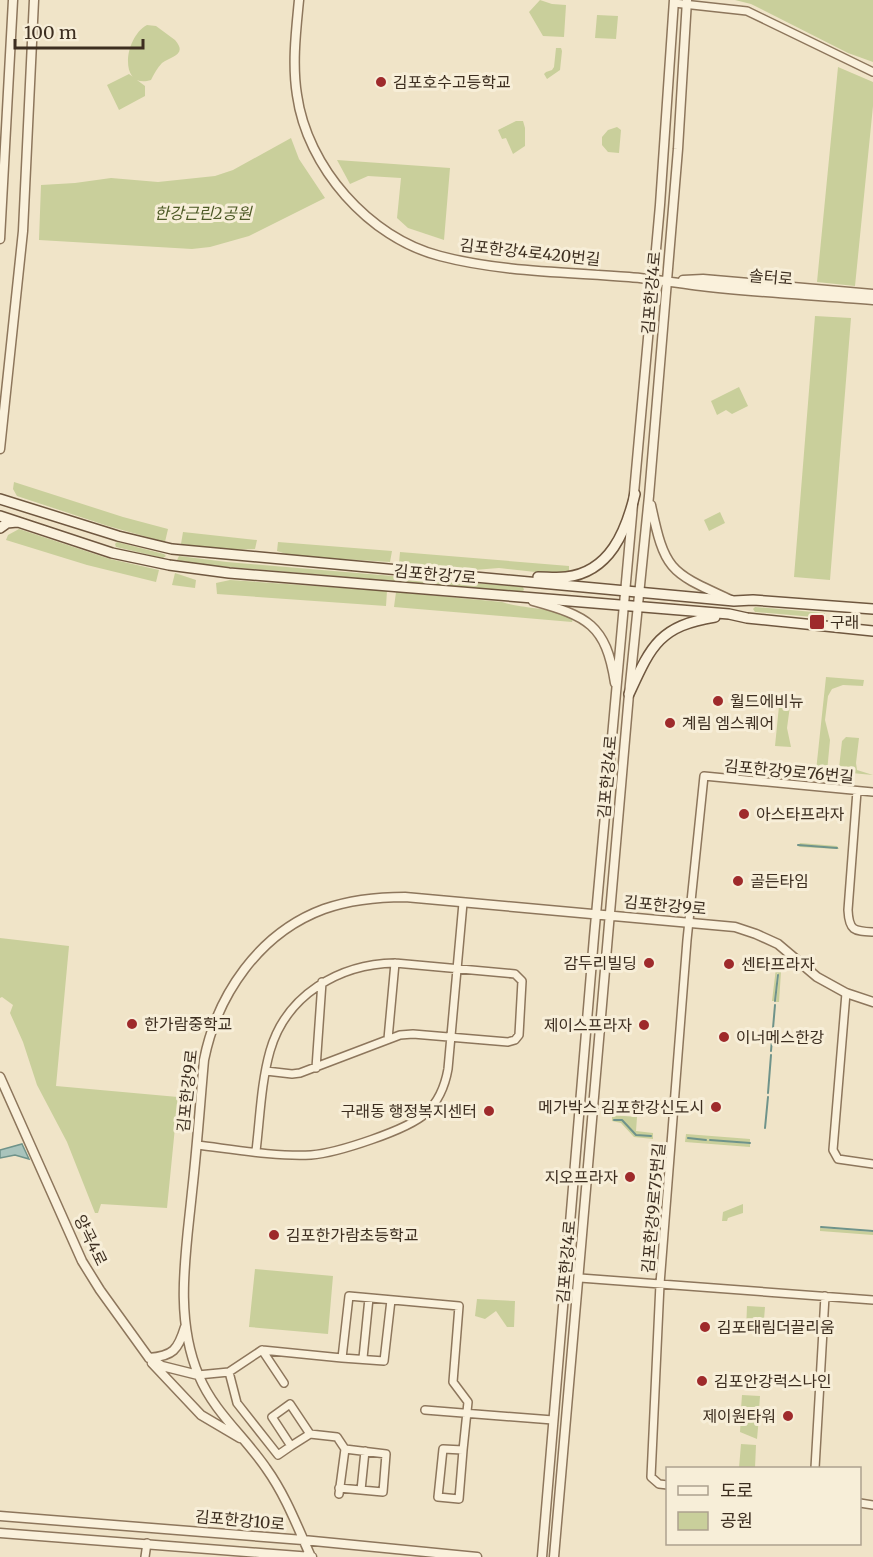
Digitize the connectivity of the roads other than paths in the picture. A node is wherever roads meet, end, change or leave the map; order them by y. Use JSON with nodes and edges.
{"nodes":[{"id":1,"x":13,"y":0,"type":"edge"},
{"id":2,"x":34,"y":0,"type":"edge"},
{"id":3,"x":299,"y":0,"type":"edge"},
{"id":4,"x":674,"y":1,"type":"edge"},
{"id":5,"x":687,"y":2,"type":"edge"},
{"id":6,"x":873,"y":72,"type":"edge"},
{"id":7,"x":0,"y":239,"type":"edge"},
{"id":8,"x":652,"y":279,"type":"junction"},
{"id":9,"x":667,"y":280,"type":"junction"},
{"id":10,"x":873,"y":294,"type":"edge"},
{"id":11,"x":873,"y":300,"type":"edge"},
{"id":12,"x":0,"y":449,"type":"edge"},
{"id":13,"x":635,"y":494,"type":"junction"},
{"id":14,"x":650,"y":496,"type":"junction"},
{"id":15,"x":0,"y":499,"type":"edge"},
{"id":16,"x":0,"y":516,"type":"edge"},
{"id":17,"x":19,"y":522,"type":"junction"},
{"id":18,"x":0,"y":528,"type":"edge"},
{"id":19,"x":494,"y":578,"type":"junction"},
{"id":20,"x":626,"y":591,"type":"junction"},
{"id":21,"x":641,"y":592,"type":"junction"},
{"id":22,"x":516,"y":595,"type":"junction"},
{"id":23,"x":734,"y":601,"type":"junction"},
{"id":24,"x":625,"y":605,"type":"junction"},
{"id":25,"x":639,"y":606,"type":"junction"},
{"id":26,"x":873,"y":609,"type":"edge"},
{"id":27,"x":729,"y":614,"type":"junction"},
{"id":28,"x":873,"y":631,"type":"edge"},
{"id":29,"x":630,"y":694,"type":"junction"},
{"id":30,"x":617,"y":698,"type":"junction"},
{"id":31,"x":857,"y":790,"type":"junction"},
{"id":32,"x":873,"y":792,"type":"edge"},
{"id":33,"x":463,"y":903,"type":"junction"},
{"id":34,"x":597,"y":915,"type":"junction"},
{"id":35,"x":610,"y":915,"type":"junction"},
{"id":36,"x":689,"y":922,"type":"junction"},
{"id":37,"x":873,"y":932,"type":"edge"},
{"id":38,"x":395,"y":963,"type":"junction"},
{"id":39,"x":456,"y":969,"type":"junction"},
{"id":40,"x":322,"y":982,"type":"junction"},
{"id":41,"x":846,"y":993,"type":"junction"},
{"id":42,"x":873,"y":1002,"type":"edge"},
{"id":43,"x":450,"y":1037,"type":"junction"},
{"id":44,"x":388,"y":1039,"type":"junction"},
{"id":45,"x":316,"y":1068,"type":"junction"},
{"id":46,"x":266,"y":1071,"type":"junction"},
{"id":47,"x":0,"y":1077,"type":"edge"},
{"id":48,"x":197,"y":1145,"type":"junction"},
{"id":49,"x":256,"y":1151,"type":"junction"},
{"id":50,"x":873,"y":1164,"type":"edge"},
{"id":51,"x":580,"y":1278,"type":"junction"},
{"id":52,"x":660,"y":1284,"type":"junction"},
{"id":53,"x":825,"y":1296,"type":"junction"},
{"id":54,"x":369,"y":1298,"type":"junction"},
{"id":55,"x":391,"y":1300,"type":"junction"},
{"id":56,"x":873,"y":1300,"type":"edge"},
{"id":57,"x":186,"y":1324,"type":"junction"},
{"id":58,"x":262,"y":1350,"type":"junction"},
{"id":59,"x":149,"y":1358,"type":"junction"},
{"id":60,"x":342,"y":1358,"type":"junction"},
{"id":61,"x":363,"y":1358,"type":"junction"},
{"id":62,"x":229,"y":1372,"type":"junction"},
{"id":63,"x":198,"y":1375,"type":"junction"},
{"id":64,"x":284,"y":1383,"type":"dead end"},
{"id":65,"x":425,"y":1410,"type":"dead end"},
{"id":66,"x":467,"y":1413,"type":"junction"},
{"id":67,"x":553,"y":1420,"type":"junction"},
{"id":68,"x":310,"y":1434,"type":"junction"},
{"id":69,"x":246,"y":1441,"type":"junction"},
{"id":70,"x":291,"y":1446,"type":"junction"},
{"id":71,"x":345,"y":1449,"type":"junction"},
{"id":72,"x":463,"y":1450,"type":"junction"},
{"id":73,"x":365,"y":1451,"type":"junction"},
{"id":74,"x":815,"y":1467,"type":"edge"},
{"id":75,"x":666,"y":1485,"type":"edge"},
{"id":76,"x":361,"y":1490,"type":"junction"},
{"id":77,"x":0,"y":1516,"type":"edge"},
{"id":78,"x":0,"y":1533,"type":"edge"},
{"id":79,"x":303,"y":1540,"type":"junction"},
{"id":80,"x":147,"y":1543,"type":"junction"},
{"id":81,"x":145,"y":1557,"type":"edge"},
{"id":82,"x":312,"y":1557,"type":"edge"},
{"id":83,"x":477,"y":1557,"type":"edge"},
{"id":84,"x":542,"y":1557,"type":"edge"},
{"id":85,"x":554,"y":1557,"type":"edge"}],
"edges":[{"from":1,"to":7,"type":"street"},
{"from":2,"to":12,"type":"street"},
{"from":3,"to":8,"type":"street","name":"김포한강4로420번길"},
{"from":4,"to":5,"type":"street"},
{"from":4,"to":8,"type":"street","name":"김포한강4로"},
{"from":5,"to":6,"type":"street"},
{"from":5,"to":9,"type":"street","name":"김포한강4로"},
{"from":8,"to":9,"type":"street","name":"솔터로"},
{"from":8,"to":13,"type":"street","name":"김포한강4로"},
{"from":9,"to":10,"type":"street","name":"솔터로"},
{"from":9,"to":11,"type":"street","name":"솔터로"},
{"from":9,"to":14,"type":"street","name":"김포한강4로"},
{"from":13,"to":19,"type":"main road"},
{"from":13,"to":20,"type":"street","name":"김포한강4로"},
{"from":14,"to":21,"type":"street","name":"김포한강4로"},
{"from":14,"to":23,"type":"street"},
{"from":15,"to":19,"type":"main road","name":"김포한강7로"},
{"from":16,"to":17,"type":"main road","name":"김포한강7로"},
{"from":17,"to":18,"type":"main road"},
{"from":17,"to":22,"type":"main road","name":"김포한강7로"},
{"from":19,"to":20,"type":"main road","name":"김포한강7로"},
{"from":20,"to":21,"type":"main road","name":"김포한강7로"},
{"from":20,"to":24,"type":"street","name":"김포한강4로"},
{"from":21,"to":23,"type":"main road","name":"김포한강7로"},
{"from":21,"to":25,"type":"street","name":"김포한강4로"},
{"from":22,"to":24,"type":"main road","name":"김포한강7로"},
{"from":22,"to":30,"type":"street"},
{"from":23,"to":26,"type":"main road","name":"김포한강7로"},
{"from":24,"to":25,"type":"main road","name":"김포한강7로"},
{"from":24,"to":30,"type":"street","name":"김포한강4로"},
{"from":25,"to":27,"type":"main road","name":"김포한강7로"},
{"from":25,"to":29,"type":"street","name":"김포한강4로"},
{"from":27,"to":28,"type":"main road","name":"김포한강7로"},
{"from":27,"to":29,"type":"main road"},
{"from":29,"to":35,"type":"street","name":"김포한강4로"},
{"from":30,"to":34,"type":"street","name":"김포한강4로"},
{"from":31,"to":32,"type":"street","name":"김포한강9로76번길"},
{"from":31,"to":36,"type":"street","name":"김포한강9로76번길"},
{"from":31,"to":37,"type":"street"},
{"from":33,"to":34,"type":"street","name":"김포한강9로"},
{"from":33,"to":39,"type":"street"},
{"from":33,"to":48,"type":"street","name":"김포한강9로"},
{"from":34,"to":35,"type":"street","name":"김포한강9로"},
{"from":34,"to":67,"type":"street","name":"김포한강4로"},
{"from":35,"to":36,"type":"street","name":"김포한강9로"},
{"from":35,"to":51,"type":"street","name":"김포한강4로"},
{"from":36,"to":41,"type":"street","name":"김포한강9로"},
{"from":36,"to":52,"type":"street","name":"김포한강9로75번길"},
{"from":38,"to":39,"type":"street"},
{"from":38,"to":40,"type":"street"},
{"from":38,"to":44,"type":"street"},
{"from":39,"to":43,"type":"street"},
{"from":39,"to":43,"type":"street"},
{"from":40,"to":45,"type":"street"},
{"from":40,"to":46,"type":"street"},
{"from":41,"to":42,"type":"street","name":"김포한강9로"},
{"from":41,"to":50,"type":"street"},
{"from":43,"to":44,"type":"street"},
{"from":43,"to":49,"type":"street"},
{"from":44,"to":45,"type":"street"},
{"from":45,"to":46,"type":"street"},
{"from":46,"to":49,"type":"street"},
{"from":47,"to":59,"type":"street","name":"양곡4로"},
{"from":48,"to":49,"type":"street"},
{"from":48,"to":57,"type":"street","name":"김포한강9로"},
{"from":51,"to":52,"type":"street"},
{"from":51,"to":85,"type":"street","name":"김포한강4로"},
{"from":52,"to":53,"type":"street"},
{"from":52,"to":75,"type":"street","name":"김포한강9로75번길"},
{"from":53,"to":56,"type":"street"},
{"from":53,"to":74,"type":"street"},
{"from":54,"to":55,"type":"street"},
{"from":54,"to":60,"type":"street"},
{"from":54,"to":61,"type":"street"},
{"from":55,"to":61,"type":"street"},
{"from":55,"to":66,"type":"street"},
{"from":57,"to":59,"type":"street"},
{"from":57,"to":63,"type":"street","name":"김포한강9로"},
{"from":58,"to":60,"type":"street"},
{"from":58,"to":62,"type":"street"},
{"from":58,"to":64,"type":"street"},
{"from":59,"to":63,"type":"street"},
{"from":59,"to":69,"type":"street","name":"양곡4로"},
{"from":60,"to":61,"type":"street"},
{"from":62,"to":63,"type":"street"},
{"from":62,"to":70,"type":"street"},
{"from":63,"to":69,"type":"street","name":"김포한강9로"},
{"from":65,"to":66,"type":"street"},
{"from":66,"to":67,"type":"street"},
{"from":66,"to":72,"type":"street"},
{"from":67,"to":84,"type":"street","name":"김포한강4로"},
{"from":68,"to":70,"type":"street"},
{"from":68,"to":70,"type":"street"},
{"from":68,"to":71,"type":"street"},
{"from":69,"to":79,"type":"street","name":"김포한강9로"},
{"from":71,"to":73,"type":"street"},
{"from":71,"to":76,"type":"street"},
{"from":72,"to":72,"type":"street"},
{"from":73,"to":76,"type":"street"},
{"from":73,"to":76,"type":"street"},
{"from":77,"to":79,"type":"street","name":"김포한강10로"},
{"from":78,"to":80,"type":"street","name":"김포한강10로"},
{"from":79,"to":82,"type":"street","name":"김포한강9로"},
{"from":79,"to":83,"type":"street","name":"김포한강10로"},
{"from":80,"to":81,"type":"street"},
{"from":80,"to":82,"type":"street","name":"김포한강10로"}]}
